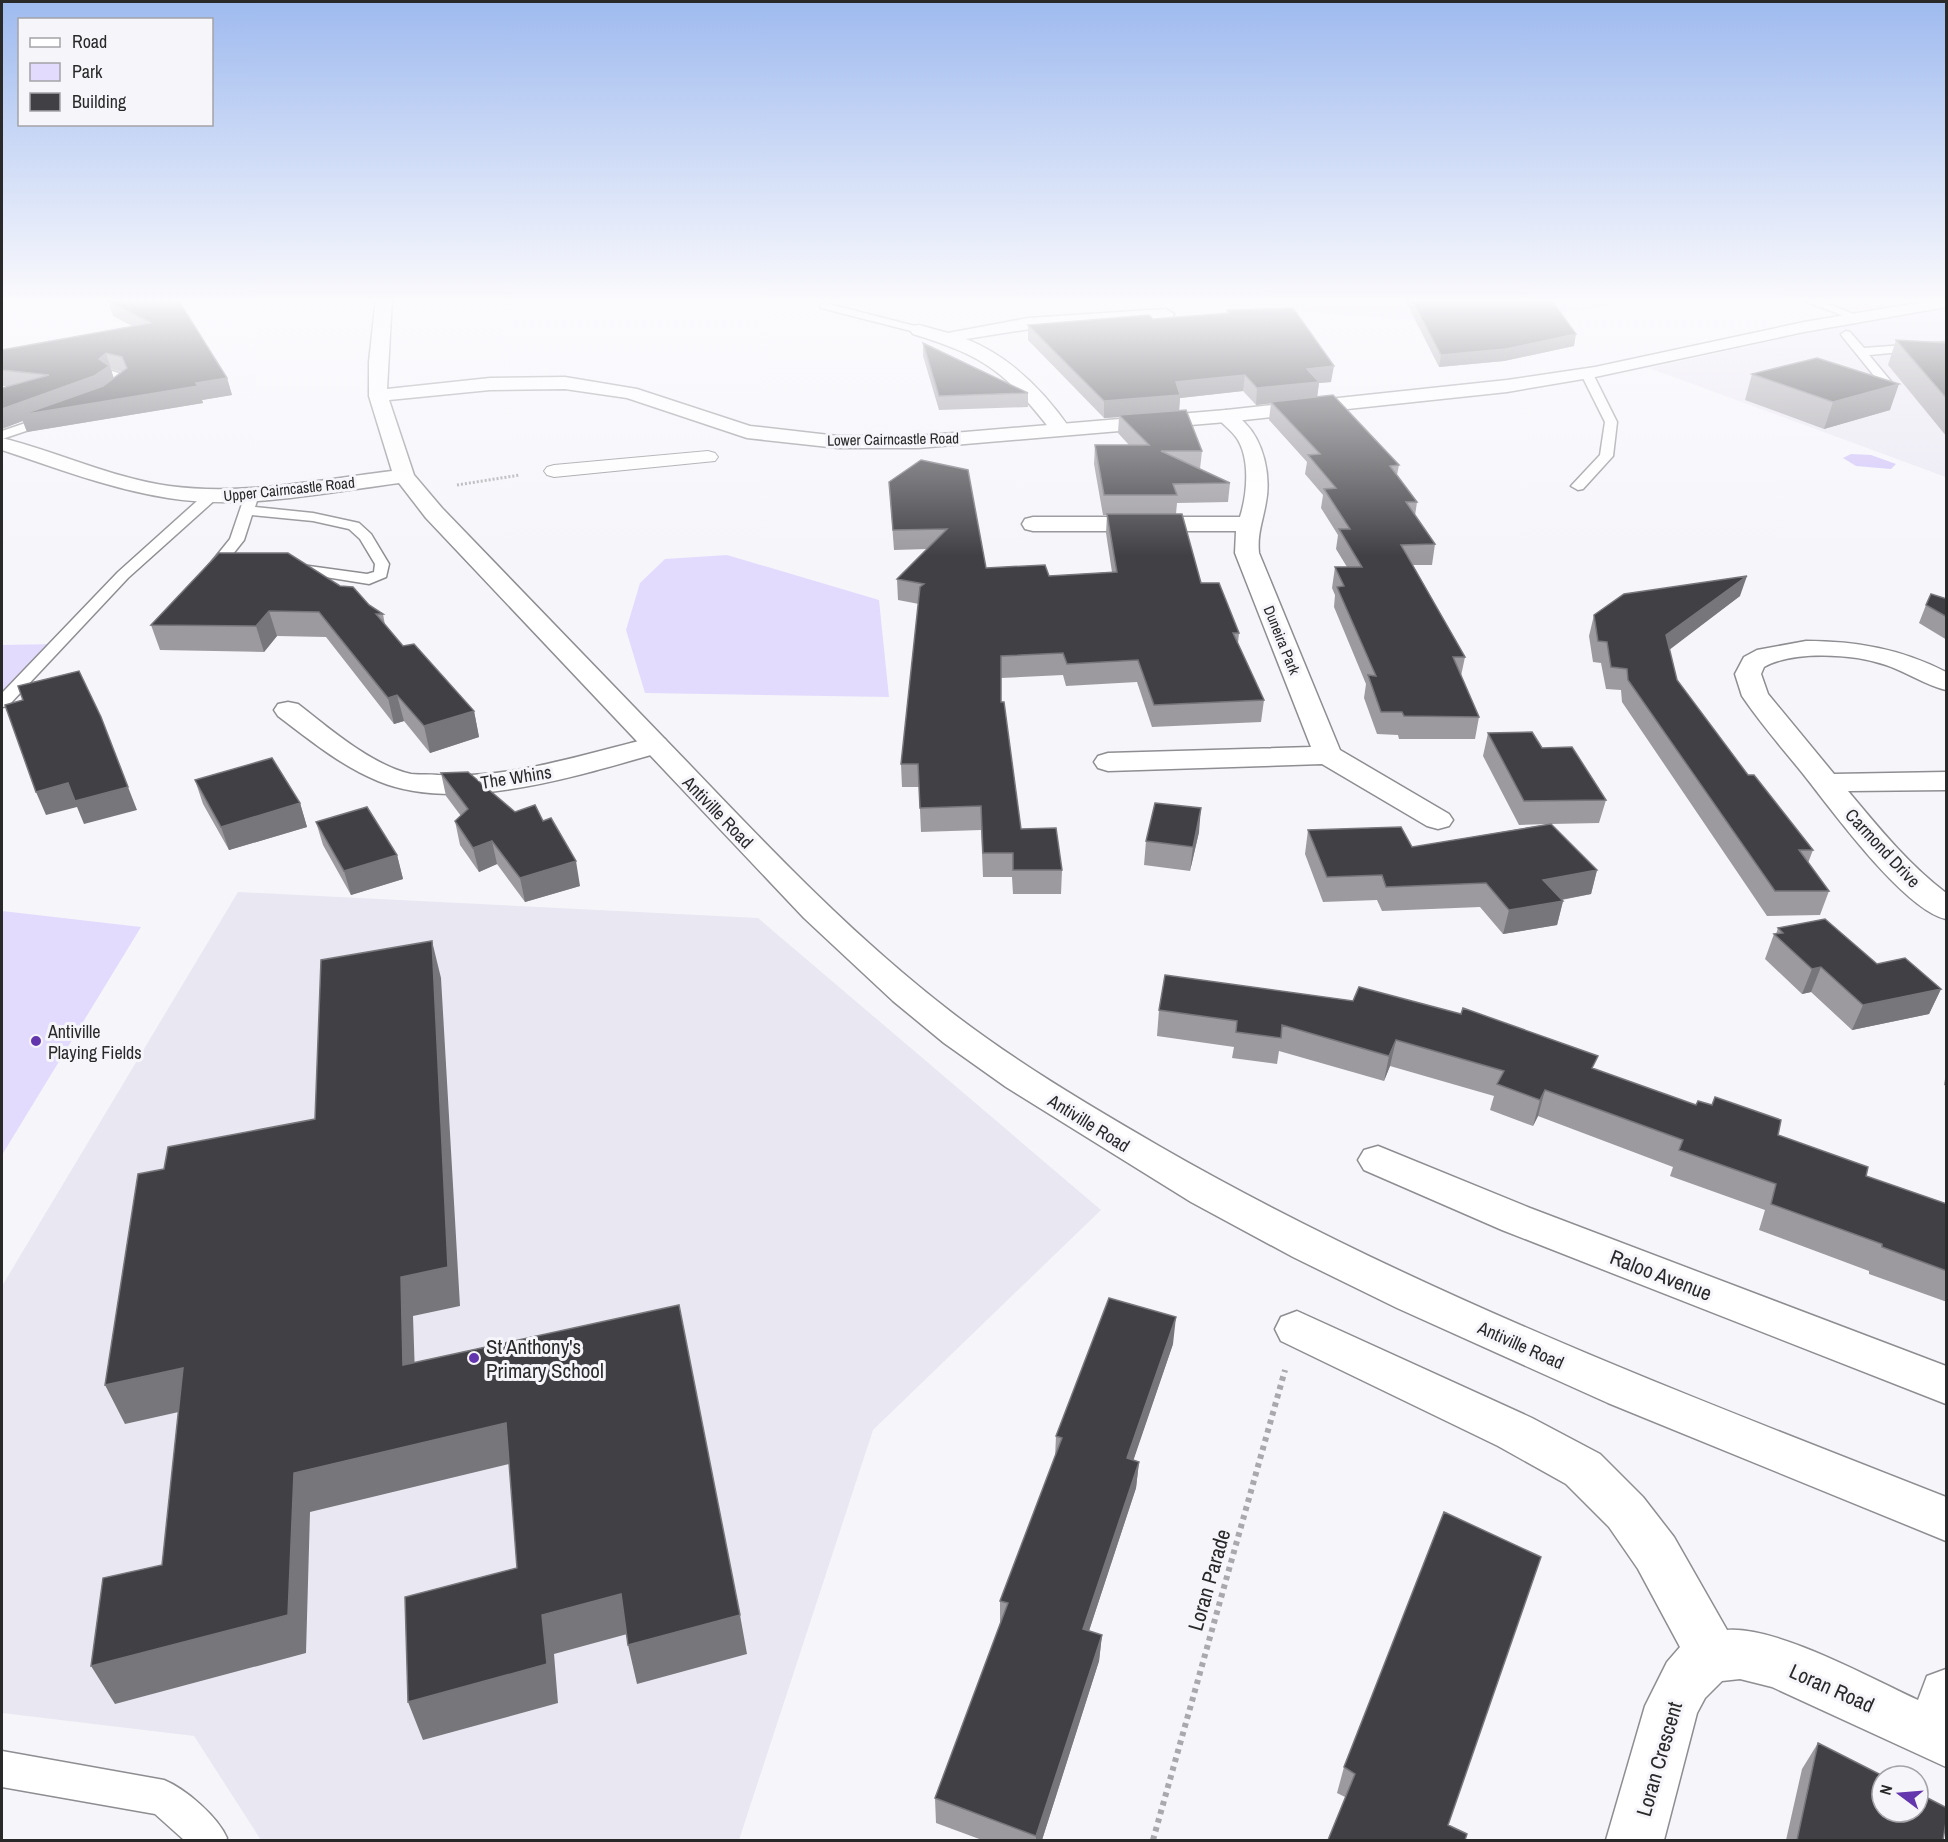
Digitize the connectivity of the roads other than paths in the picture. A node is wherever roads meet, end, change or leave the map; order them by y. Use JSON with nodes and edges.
{"nodes":[{"id":1,"x":123,"y":384,"type":"edge"},
{"id":2,"x":378,"y":384,"type":"edge"},
{"id":3,"x":491,"y":384,"type":"edge"},
{"id":4,"x":564,"y":384,"type":"edge"},
{"id":5,"x":1020,"y":384,"type":"edge"},
{"id":6,"x":1519,"y":384,"type":"edge"},
{"id":7,"x":1592,"y":384,"type":"edge"},
{"id":8,"x":378,"y":396,"type":"junction"},
{"id":9,"x":96,"y":401,"type":"edge"},
{"id":10,"x":69,"y":412,"type":"edge"},
{"id":11,"x":1226,"y":416,"type":"junction"},
{"id":12,"x":1061,"y":430,"type":"junction"},
{"id":13,"x":2,"y":435,"type":"edge"},
{"id":14,"x":2,"y":444,"type":"edge"},
{"id":15,"x":708,"y":457,"type":"dead end"},
{"id":16,"x":554,"y":471,"type":"road end"},
{"id":17,"x":404,"y":472,"type":"junction"},
{"id":18,"x":1578,"y":486,"type":"dead end"},
{"id":19,"x":310,"y":489,"type":"junction"},
{"id":20,"x":211,"y":496,"type":"junction"},
{"id":21,"x":250,"y":502,"type":"junction"},
{"id":22,"x":1033,"y":524,"type":"dead end"},
{"id":23,"x":1248,"y":524,"type":"junction"},
{"id":24,"x":218,"y":564,"type":"junction"},
{"id":25,"x":241,"y":565,"type":"edge"},
{"id":26,"x":275,"y":566,"type":"edge"},
{"id":27,"x":198,"y":589,"type":"edge"},
{"id":28,"x":1947,"y":682,"type":"edge"},
{"id":29,"x":2,"y":702,"type":"edge"},
{"id":30,"x":288,"y":710,"type":"dead end"},
{"id":31,"x":655,"y":746,"type":"junction"},
{"id":32,"x":1328,"y":755,"type":"junction"},
{"id":33,"x":1108,"y":762,"type":"dead end"},
{"id":34,"x":1947,"y":781,"type":"edge"},
{"id":35,"x":1824,"y":783,"type":"junction"},
{"id":36,"x":1438,"y":820,"type":"dead end"},
{"id":37,"x":1947,"y":909,"type":"edge"},
{"id":38,"x":1378,"y":1160,"type":"dead end"},
{"id":39,"x":1297,"y":1329,"type":"road end"},
{"id":40,"x":1947,"y":1385,"type":"edge"},
{"id":41,"x":1947,"y":1519,"type":"edge"},
{"id":42,"x":1713,"y":1656,"type":"junction"},
{"id":43,"x":1944,"y":1724,"type":"edge"},
{"id":44,"x":2,"y":1769,"type":"edge"},
{"id":45,"x":209,"y":1838,"type":"dead end"},
{"id":46,"x":1635,"y":1840,"type":"edge"}],
"edges":[{"from":1,"to":9,"type":"lane"},
{"from":2,"to":8,"type":"street"},
{"from":3,"to":8,"type":"street","name":"Lower Cairncastle Road"},
{"from":4,"to":12,"type":"street","name":"Lower Cairncastle Road"},
{"from":5,"to":12,"type":"street"},
{"from":6,"to":11,"type":"street","name":"Lower Cairncastle Road"},
{"from":7,"to":18,"type":"lane"},
{"from":8,"to":17,"type":"street"},
{"from":10,"to":13,"type":"lane"},
{"from":11,"to":12,"type":"street","name":"Lower Cairncastle Road"},
{"from":11,"to":23,"type":"street","name":"Duneira Park"},
{"from":14,"to":20,"type":"street","name":"Upper Cairncastle Road"},
{"from":15,"to":16,"type":"street"},
{"from":17,"to":19,"type":"street","name":"Upper Cairncastle Road"},
{"from":17,"to":19,"type":"street"},
{"from":17,"to":31,"type":"street","name":"Antiville Road"},
{"from":19,"to":21,"type":"street","name":"Upper Cairncastle Road"},
{"from":20,"to":21,"type":"street","name":"Upper Cairncastle Road"},
{"from":20,"to":29,"type":"lane"},
{"from":21,"to":24,"type":"lane"},
{"from":21,"to":26,"type":"lane"},
{"from":22,"to":23,"type":"street"},
{"from":23,"to":32,"type":"street","name":"Duneira Park"},
{"from":24,"to":25,"type":"lane"},
{"from":24,"to":27,"type":"lane"},
{"from":28,"to":35,"type":"street","name":"Carmond Drive"},
{"from":30,"to":31,"type":"street","name":"The Whins"},
{"from":31,"to":41,"type":"street","name":"Antiville Road"},
{"from":32,"to":33,"type":"street"},
{"from":32,"to":36,"type":"street"},
{"from":34,"to":35,"type":"street","name":"Carmond Drive"},
{"from":35,"to":37,"type":"street","name":"Carmond Drive"},
{"from":38,"to":40,"type":"street","name":"Raloo Avenue"},
{"from":39,"to":42,"type":"street"},
{"from":42,"to":43,"type":"street","name":"Loran Road"},
{"from":42,"to":46,"type":"street","name":"Loran Crescent"},
{"from":44,"to":45,"type":"lane"}]}
